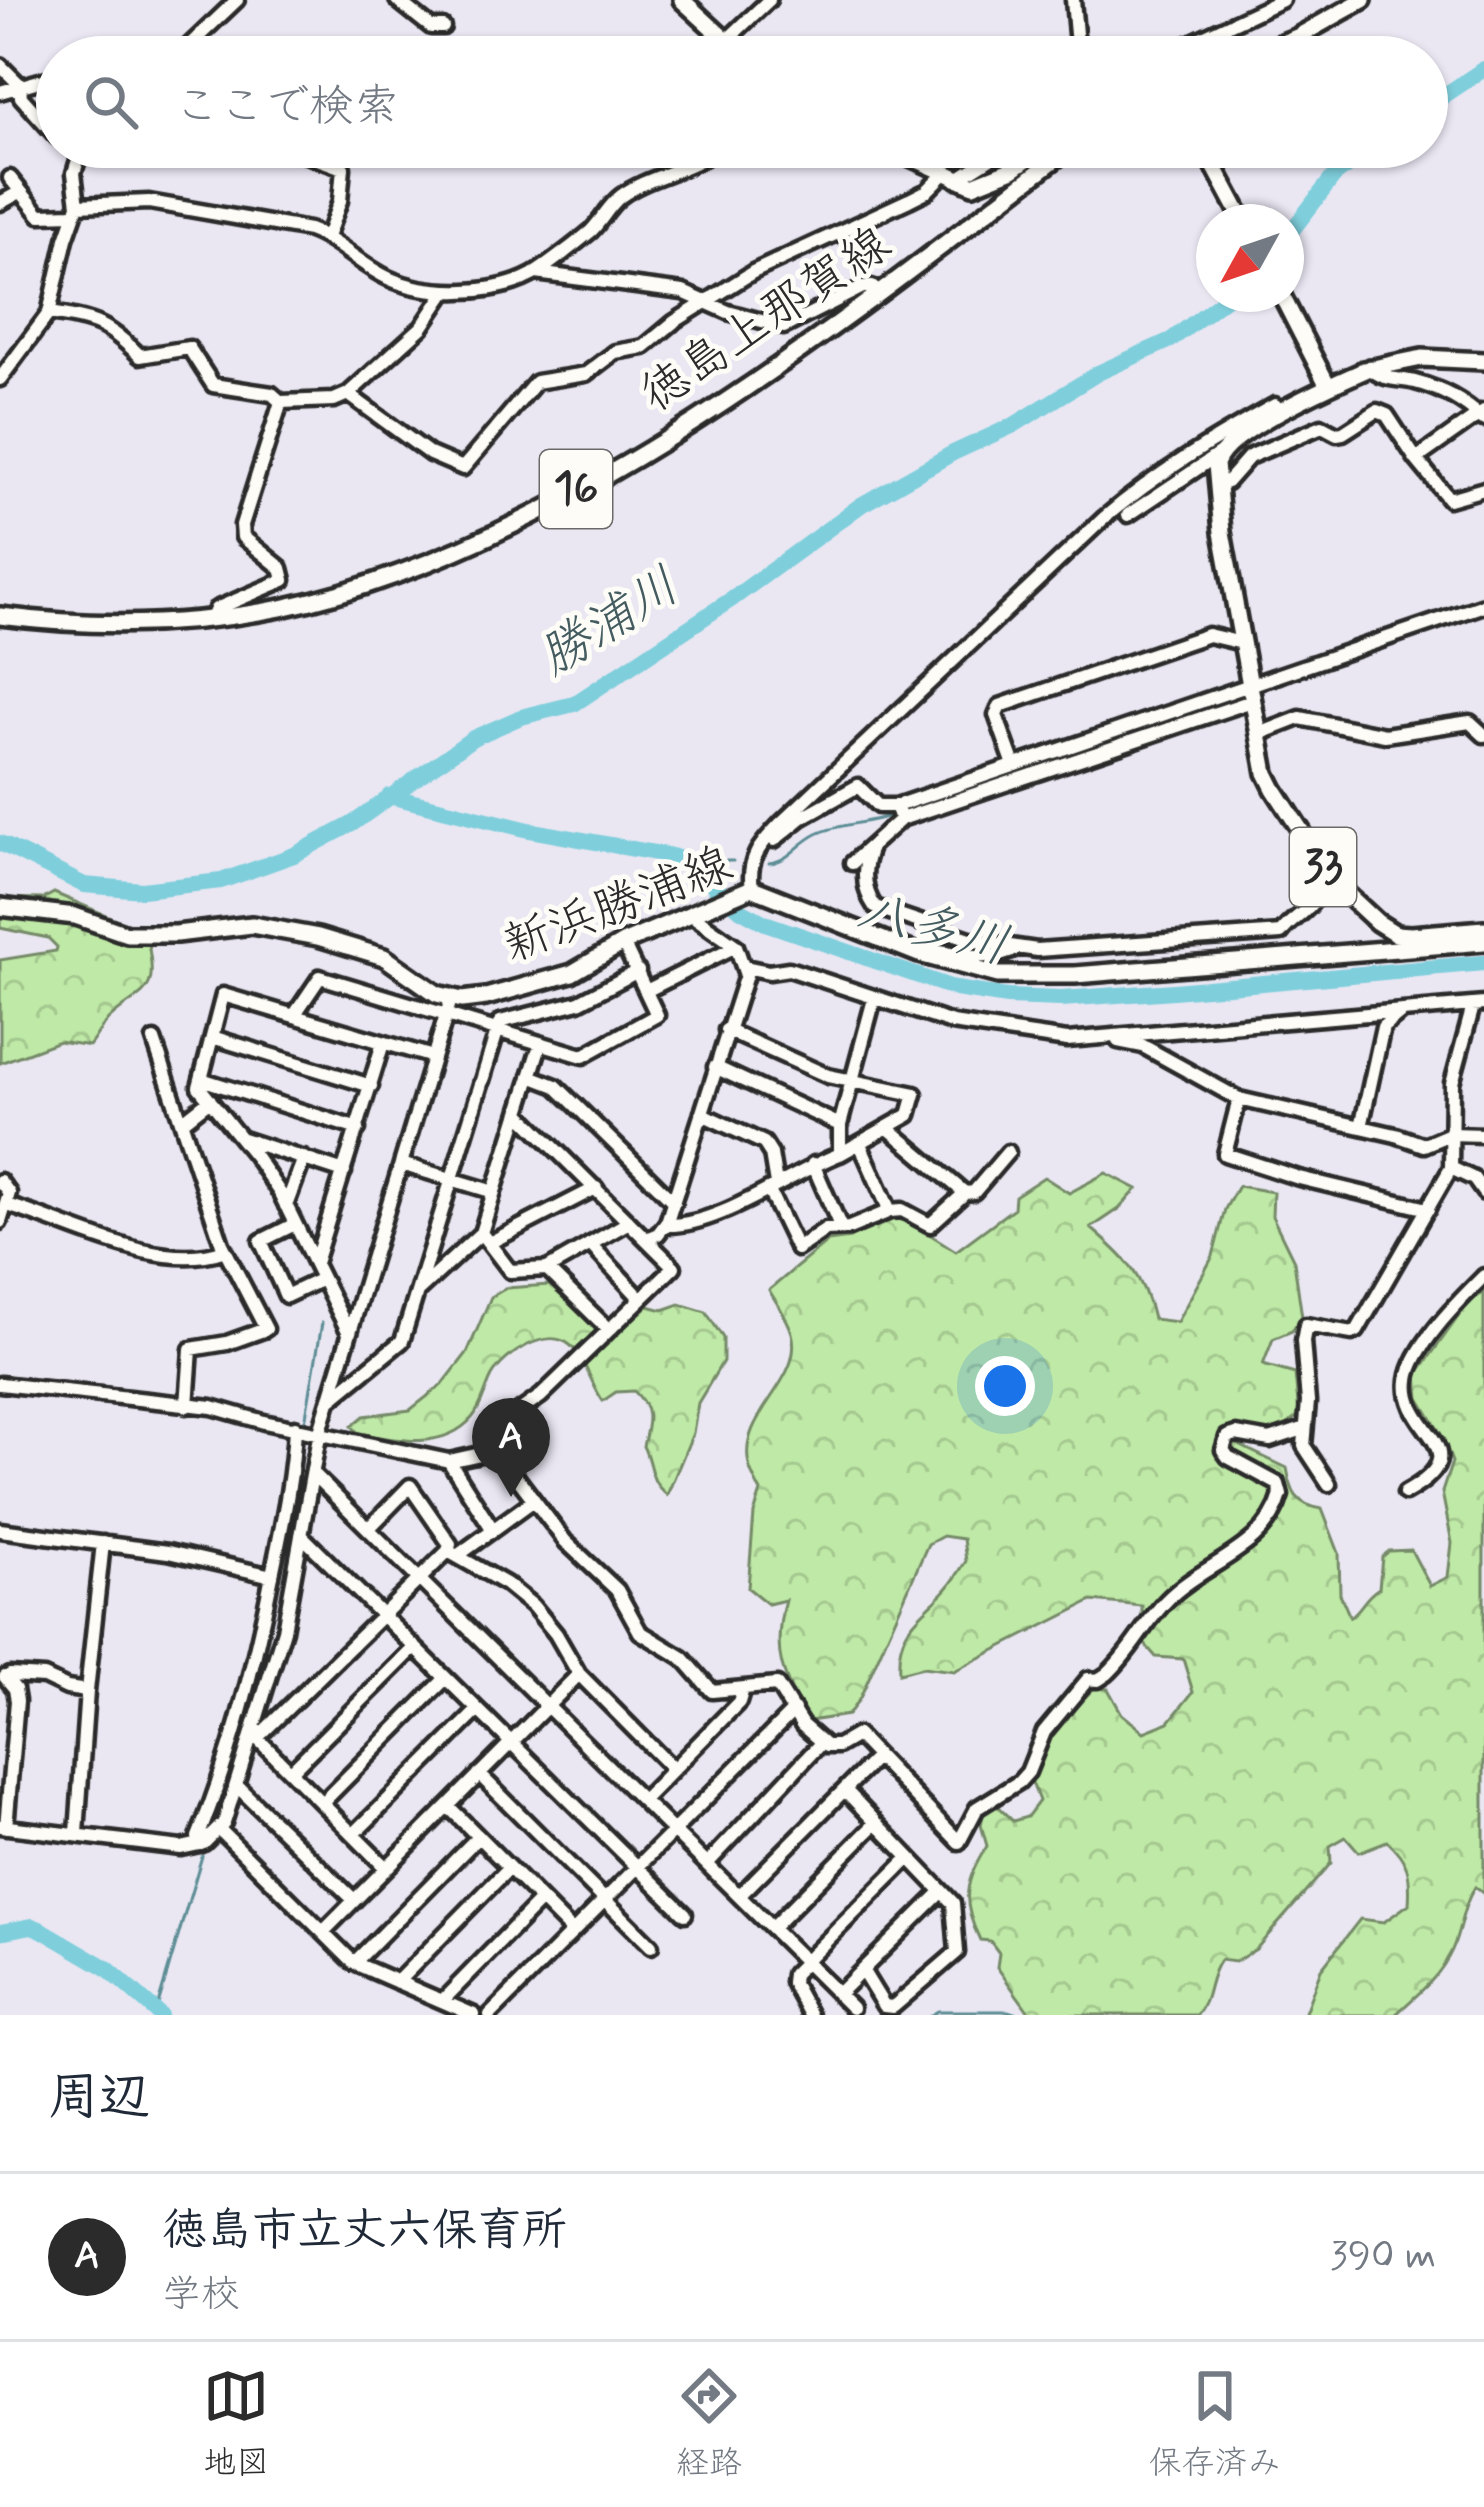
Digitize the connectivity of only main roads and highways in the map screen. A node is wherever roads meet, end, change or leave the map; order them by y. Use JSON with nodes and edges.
{"nodes":[{"id":1,"x":682,"y":0,"type":"edge"},
{"id":2,"x":1363,"y":0,"type":"edge"},
{"id":3,"x":722,"y":36,"type":"edge"},
{"id":4,"x":1299,"y":36,"type":"edge"},
{"id":5,"x":931,"y":168,"type":"edge"},
{"id":6,"x":1009,"y":168,"type":"edge"},
{"id":7,"x":1044,"y":168,"type":"edge"},
{"id":8,"x":1215,"y":168,"type":"edge"},
{"id":9,"x":1234,"y":204,"type":"edge"},
{"id":10,"x":1290,"y":312,"type":"edge"},
{"id":11,"x":1484,"y":361,"type":"edge"},
{"id":12,"x":1325,"y":379,"type":"junction"},
{"id":13,"x":1257,"y":426,"type":"junction"},
{"id":14,"x":0,"y":616,"type":"edge"},
{"id":15,"x":0,"y":907,"type":"edge"},
{"id":16,"x":1484,"y":928,"type":"edge"},
{"id":17,"x":1484,"y":942,"type":"edge"}],
"edges":[{"from":1,"to":3,"type":"main road"},
{"from":2,"to":4,"type":"main road"},
{"from":5,"to":6,"type":"main road"},
{"from":7,"to":14,"type":"main road","name":"徳島上那賀線","number":"16"},
{"from":8,"to":9,"type":"main road"},
{"from":10,"to":12,"type":"main road"},
{"from":11,"to":12,"type":"main road"},
{"from":12,"to":13,"type":"main road"},
{"from":12,"to":13,"type":"main road"},
{"from":13,"to":16,"type":"main road","number":"33"},
{"from":15,"to":17,"type":"main road","name":"新浜勝浦線"}]}
